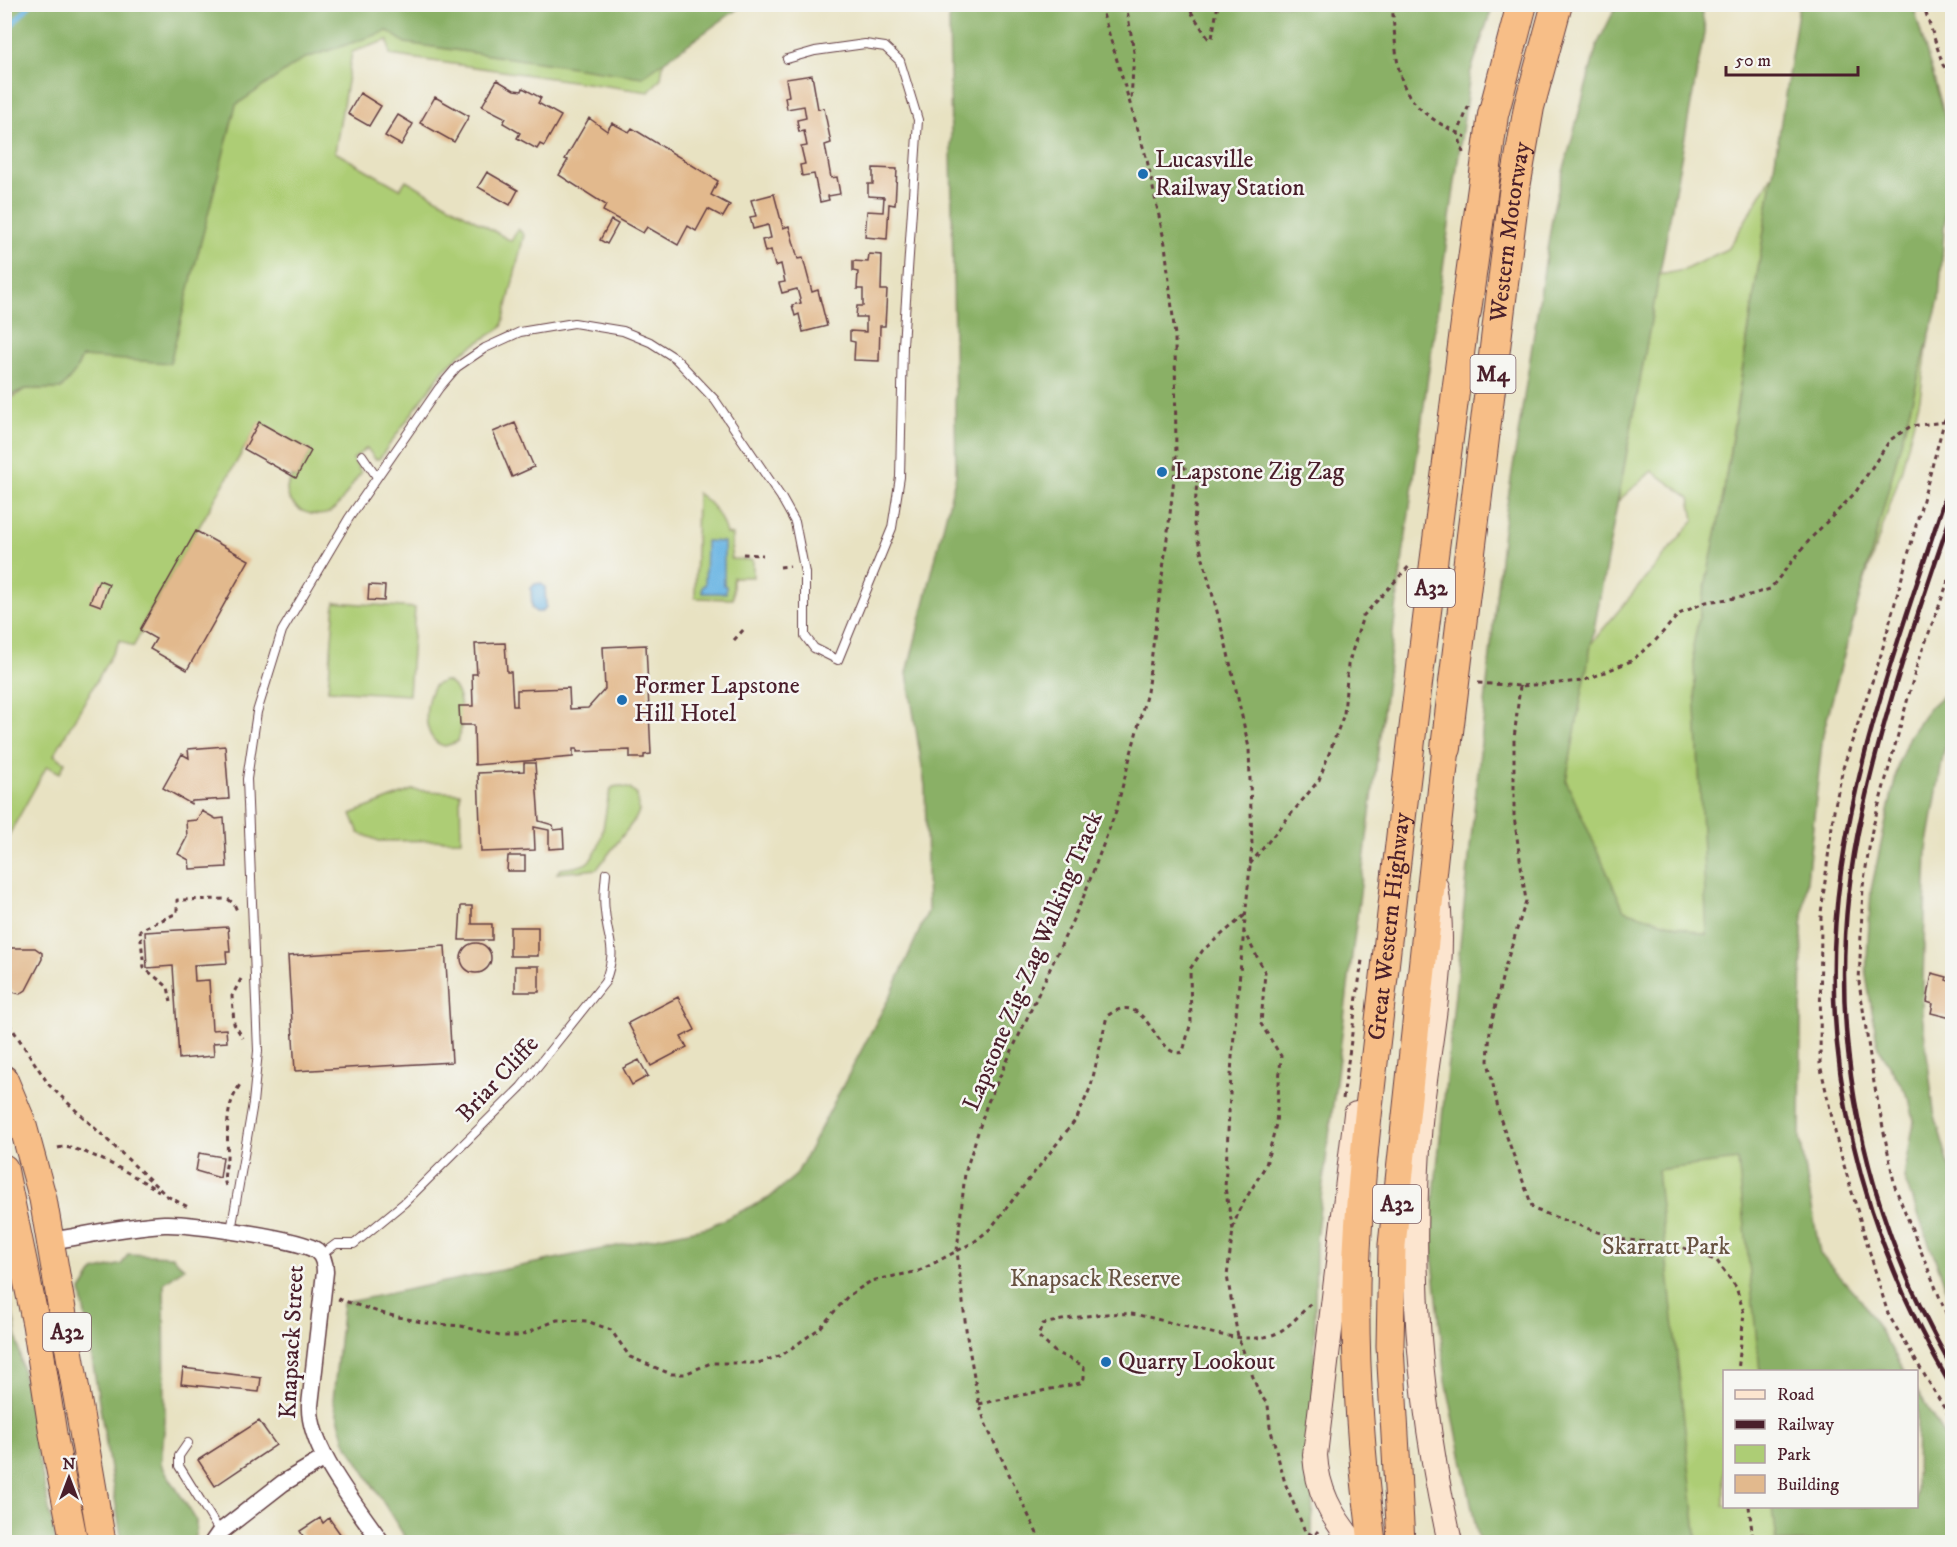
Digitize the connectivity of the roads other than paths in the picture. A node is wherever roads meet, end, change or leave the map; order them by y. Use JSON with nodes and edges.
{"nodes":[{"id":1,"x":1522,"y":4,"type":"edge"},
{"id":2,"x":1557,"y":4,"type":"edge"},
{"id":3,"x":787,"y":59,"type":"dead end"},
{"id":4,"x":1466,"y":311,"type":"joint"},
{"id":5,"x":362,"y":455,"type":"dead end"},
{"id":6,"x":377,"y":477,"type":"junction"},
{"id":7,"x":1446,"y":748,"type":"joint"},
{"id":8,"x":1396,"y":865,"type":"junction"},
{"id":9,"x":1433,"y":867,"type":"junction"},
{"id":10,"x":606,"y":873,"type":"dead end"},
{"id":11,"x":4,"y":1079,"type":"edge"},
{"id":12,"x":6,"y":1172,"type":"edge"},
{"id":13,"x":231,"y":1231,"type":"junction"},
{"id":14,"x":50,"y":1241,"type":"junction"},
{"id":15,"x":321,"y":1255,"type":"junction"},
{"id":16,"x":36,"y":1324,"type":"junction"},
{"id":17,"x":188,"y":1443,"type":"dead end"},
{"id":18,"x":325,"y":1458,"type":"junction"},
{"id":19,"x":216,"y":1537,"type":"edge"},
{"id":20,"x":1366,"y":1540,"type":"edge"},
{"id":21,"x":74,"y":1542,"type":"edge"},
{"id":22,"x":102,"y":1542,"type":"edge"},
{"id":23,"x":381,"y":1542,"type":"edge"},
{"id":24,"x":1401,"y":1542,"type":"edge"},
{"id":25,"x":1450,"y":1542,"type":"edge"}],
"edges":[{"from":1,"to":4,"type":"highway","name":"Western Motorway"},
{"from":2,"to":7,"type":"highway","name":"Western Motorway","number":"M4"},
{"from":3,"to":6,"type":"lane"},
{"from":4,"to":8,"type":"highway","name":"Great Western Highway","number":"A32"},
{"from":5,"to":6,"type":"lane"},
{"from":6,"to":13,"type":"lane"},
{"from":7,"to":9,"type":"highway","name":"Great Western Highway","number":"A32"},
{"from":8,"to":20,"type":"highway","name":"Great Western Highway","number":"A32"},
{"from":8,"to":20,"type":"main road"},
{"from":9,"to":24,"type":"highway","name":"Great Western Highway","number":"A32"},
{"from":9,"to":25,"type":"main road"},
{"from":10,"to":15,"type":"lane","name":"Briar Cliffe"},
{"from":11,"to":14,"type":"highway","number":"A32"},
{"from":12,"to":14,"type":"highway"},
{"from":12,"to":16,"type":"highway","number":"A32"},
{"from":13,"to":14,"type":"street","name":"Knapsack Street"},
{"from":13,"to":15,"type":"street","name":"Knapsack Street"},
{"from":14,"to":16,"type":"highway"},
{"from":14,"to":22,"type":"highway","number":"A32"},
{"from":15,"to":18,"type":"street","name":"Knapsack Street"},
{"from":16,"to":21,"type":"highway","number":"A32"},
{"from":17,"to":19,"type":"lane"},
{"from":18,"to":19,"type":"street"},
{"from":18,"to":23,"type":"street","name":"Knapsack Street"}]}
